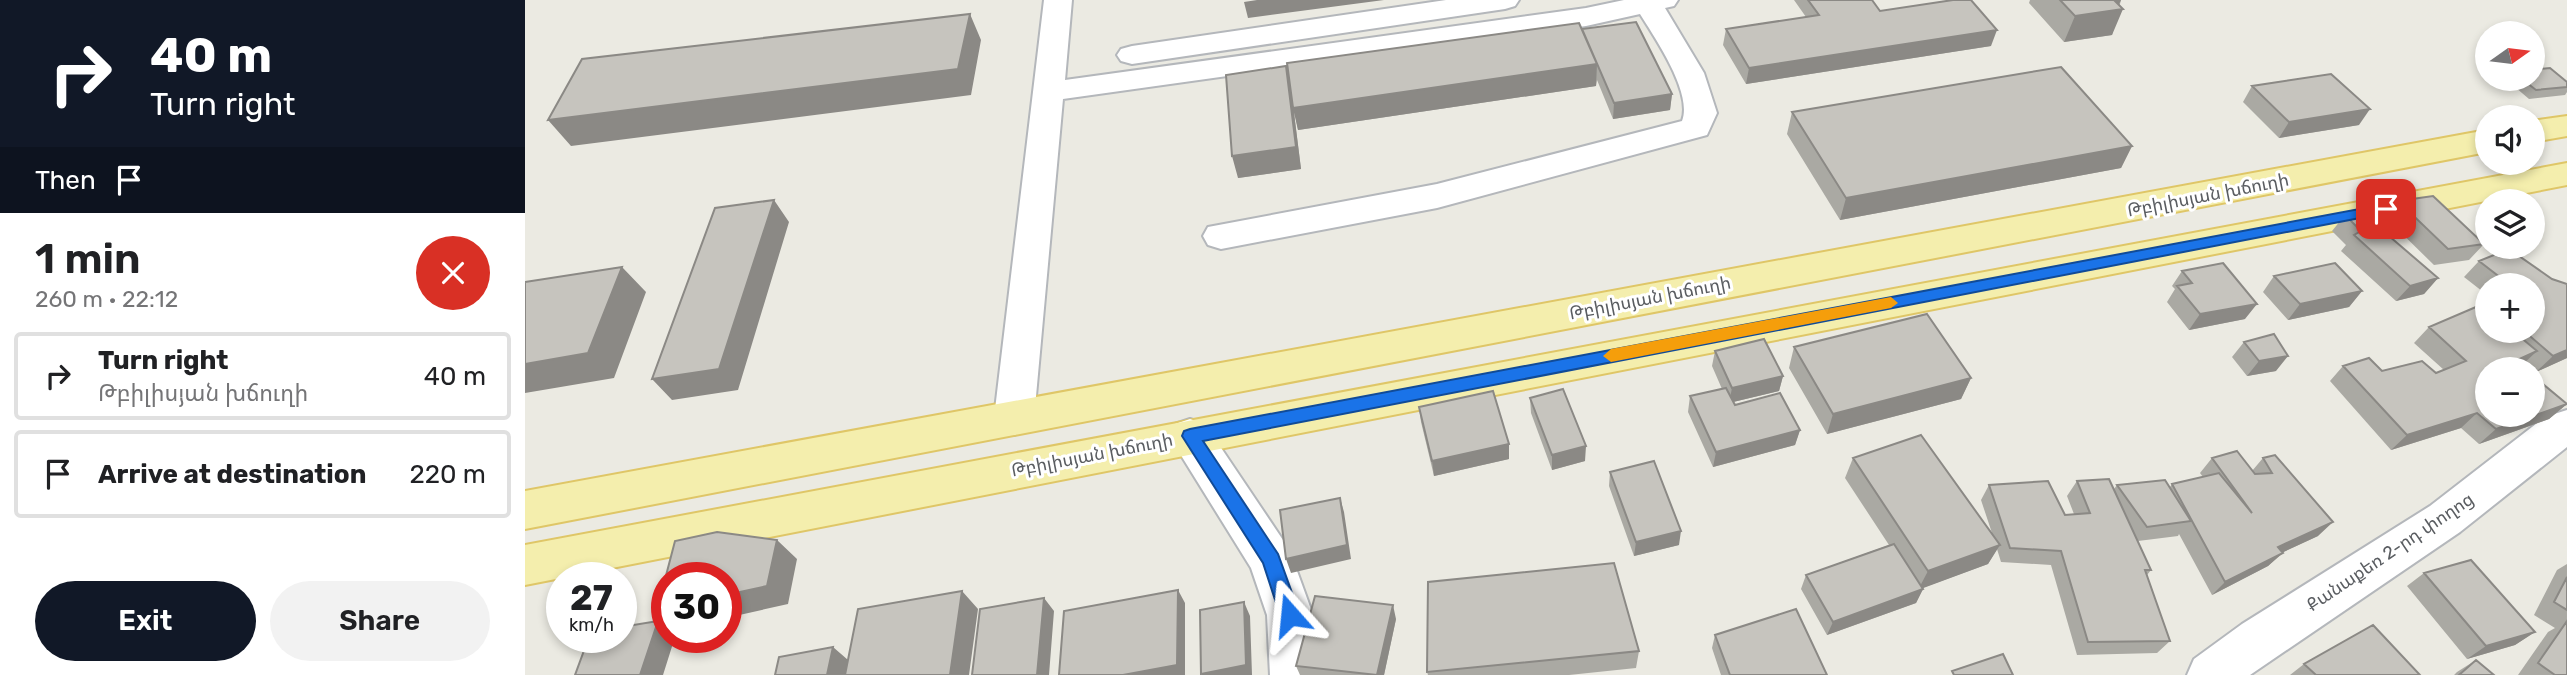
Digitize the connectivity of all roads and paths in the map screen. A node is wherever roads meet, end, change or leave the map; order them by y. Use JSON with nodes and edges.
{"nodes":[{"id":1,"x":1058,"y":0,"type":"edge"},
{"id":2,"x":1505,"y":0,"type":"edge"},
{"id":3,"x":1656,"y":2,"type":"edge"},
{"id":4,"x":1049,"y":82,"type":"junction"},
{"id":5,"x":2567,"y":126,"type":"edge"},
{"id":6,"x":2545,"y":130,"type":"edge"},
{"id":7,"x":2475,"y":143,"type":"edge"},
{"id":8,"x":2567,"y":174,"type":"edge"},
{"id":9,"x":1221,"y":236,"type":"dead end"},
{"id":10,"x":1812,"y":268,"type":"junction"},
{"id":11,"x":1838,"y":313,"type":"junction"},
{"id":12,"x":1014,"y":418,"type":"junction"},
{"id":13,"x":2567,"y":427,"type":"edge"},
{"id":14,"x":1190,"y":436,"type":"junction"},
{"id":15,"x":1008,"y":471,"type":"junction"},
{"id":16,"x":525,"y":509,"type":"edge"},
{"id":17,"x":525,"y":565,"type":"edge"},
{"id":18,"x":1294,"y":675,"type":"edge"},
{"id":19,"x":2211,"y":675,"type":"edge"}],
"edges":[{"from":1,"to":4,"type":"street"},
{"from":2,"to":4,"type":"street"},
{"from":3,"to":4,"type":"street"},
{"from":3,"to":9,"type":"street"},
{"from":4,"to":12,"type":"street"},
{"from":5,"to":6,"type":"main road"},
{"from":7,"to":10,"type":"main road","name":"Թբիլիսյան խճուղի"},
{"from":8,"to":11,"type":"main road","name":"Թբիլիսյան խճուղի"},
{"from":10,"to":11,"type":"main road"},
{"from":10,"to":12,"type":"main road","name":"Թբիլիսյան խճուղի"},
{"from":11,"to":14,"type":"main road","name":"Թբիլիսյան խճուղի"},
{"from":12,"to":15,"type":"main road"},
{"from":12,"to":16,"type":"main road","name":"Թբիլիսյան խճուղի"},
{"from":13,"to":19,"type":"street","name":"Քանաքեռ 2-րդ փողոց"},
{"from":14,"to":15,"type":"main road","name":"Թբիլիսյան խճուղի"},
{"from":14,"to":18,"type":"street"},
{"from":15,"to":17,"type":"main road","name":"Թբիլիսյան խճուղի"}]}
